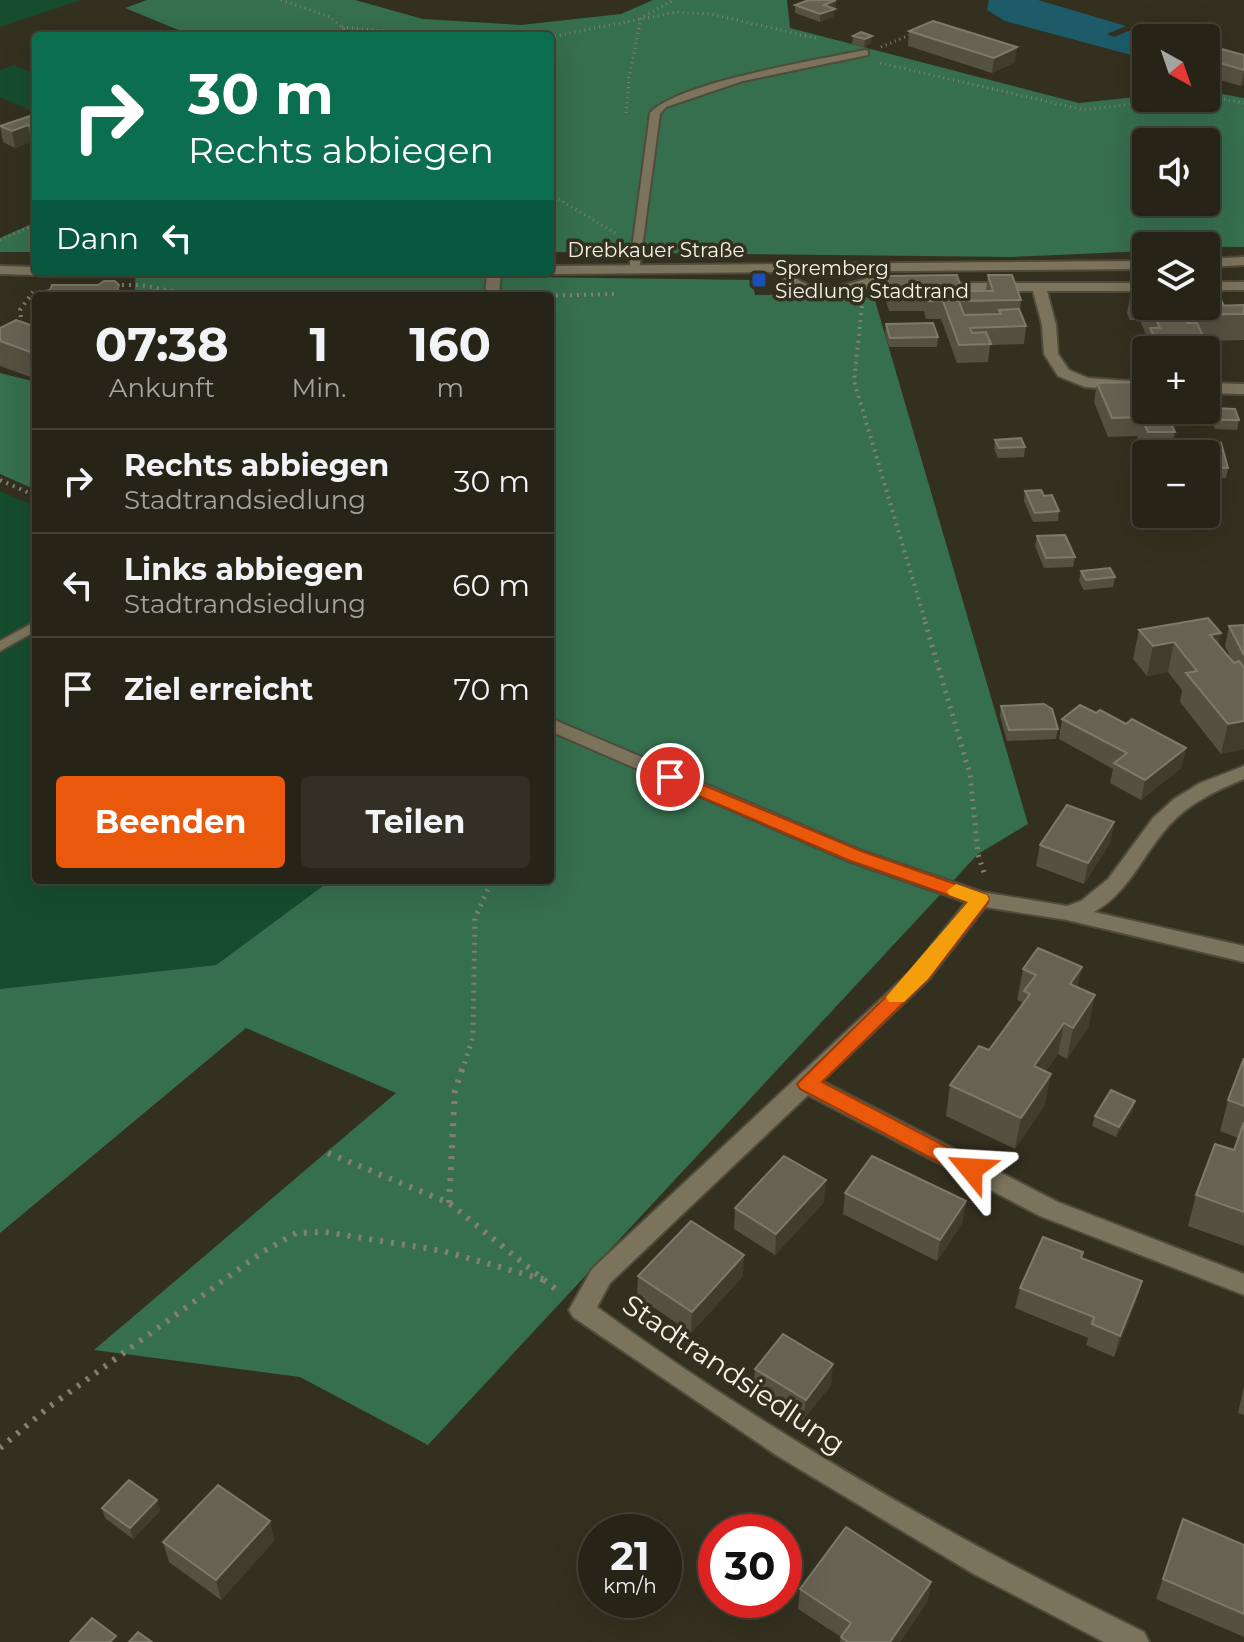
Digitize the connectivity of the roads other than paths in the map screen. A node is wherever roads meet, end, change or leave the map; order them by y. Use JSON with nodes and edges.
{"nodes":[{"id":1,"x":865,"y":53,"type":"road end"},
{"id":2,"x":1244,"y":261,"type":"edge"},
{"id":3,"x":1220,"y":262,"type":"edge"},
{"id":4,"x":1132,"y":266,"type":"edge"},
{"id":5,"x":782,"y":269,"type":"junction"},
{"id":6,"x":0,"y":270,"type":"edge"},
{"id":7,"x":554,"y":270,"type":"edge"},
{"id":8,"x":633,"y":270,"type":"junction"},
{"id":9,"x":32,"y":271,"type":"edge"},
{"id":10,"x":871,"y":277,"type":"junction"},
{"id":11,"x":1220,"y":286,"type":"edge"},
{"id":12,"x":1244,"y":286,"type":"edge"},
{"id":13,"x":1132,"y":287,"type":"edge"},
{"id":14,"x":1039,"y":288,"type":"junction"},
{"id":15,"x":1132,"y":386,"type":"edge"},
{"id":16,"x":1220,"y":388,"type":"edge"},
{"id":17,"x":1244,"y":389,"type":"edge"},
{"id":18,"x":32,"y":627,"type":"edge"},
{"id":19,"x":0,"y":647,"type":"edge"},
{"id":20,"x":554,"y":726,"type":"edge"},
{"id":21,"x":1244,"y":772,"type":"edge"},
{"id":22,"x":986,"y":900,"type":"junction"},
{"id":23,"x":1067,"y":913,"type":"junction"},
{"id":24,"x":1244,"y":954,"type":"edge"},
{"id":25,"x":807,"y":1084,"type":"junction"},
{"id":26,"x":1244,"y":1285,"type":"edge"},
{"id":27,"x":1134,"y":1642,"type":"edge"}],
"edges":[{"from":1,"to":8,"type":"lane"},
{"from":2,"to":3,"type":"street"},
{"from":4,"to":10,"type":"street","name":"Drebkauer Straße"},
{"from":5,"to":8,"type":"street","name":"Drebkauer Straße"},
{"from":5,"to":10,"type":"street","name":"Drebkauer Straße"},
{"from":5,"to":10,"type":"lane"},
{"from":6,"to":9,"type":"street"},
{"from":7,"to":8,"type":"street","name":"Drebkauer Straße"},
{"from":10,"to":14,"type":"street"},
{"from":11,"to":12,"type":"street"},
{"from":13,"to":14,"type":"street"},
{"from":14,"to":15,"type":"street"},
{"from":16,"to":17,"type":"street"},
{"from":18,"to":19,"type":"lane"},
{"from":20,"to":22,"type":"street"},
{"from":21,"to":23,"type":"street"},
{"from":22,"to":23,"type":"street"},
{"from":22,"to":25,"type":"street","name":"Stadtrandsiedlung"},
{"from":23,"to":24,"type":"street"},
{"from":25,"to":26,"type":"street"},
{"from":25,"to":27,"type":"street","name":"Stadtrandsiedlung"}]}
